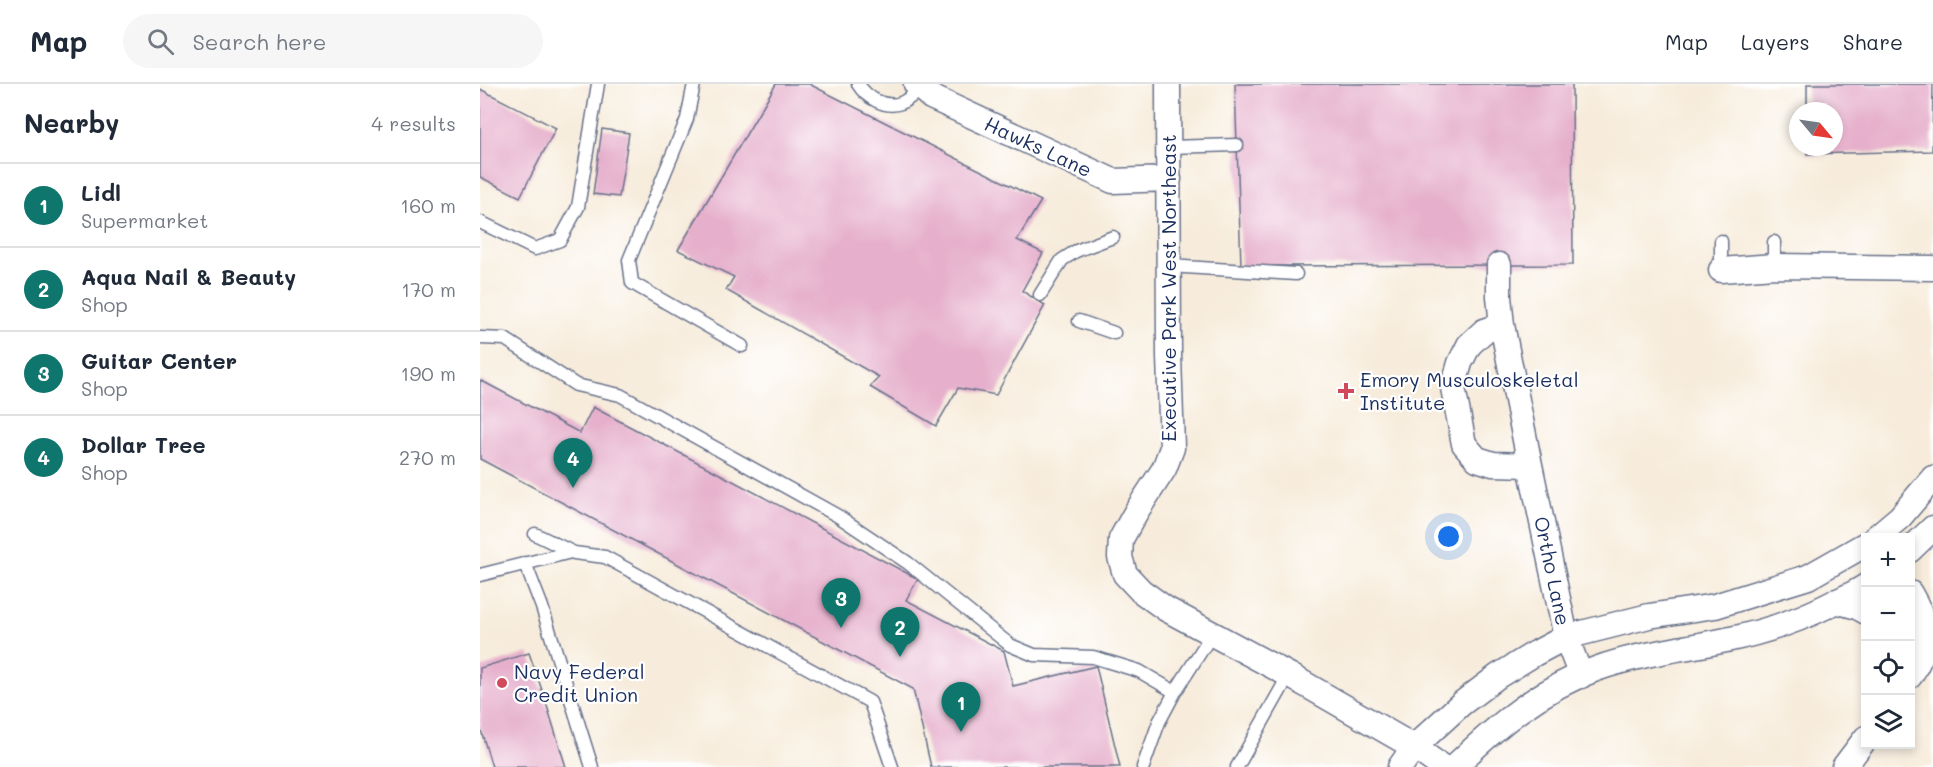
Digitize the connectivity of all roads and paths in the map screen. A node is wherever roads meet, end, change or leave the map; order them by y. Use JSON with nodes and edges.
{"nodes":[{"id":1,"x":598,"y":84,"type":"edge"},
{"id":2,"x":694,"y":84,"type":"edge"},
{"id":3,"x":858,"y":84,"type":"edge"},
{"id":4,"x":1168,"y":84,"type":"edge"},
{"id":5,"x":919,"y":86,"type":"edge"},
{"id":6,"x":1237,"y":145,"type":"dead end"},
{"id":7,"x":1168,"y":147,"type":"junction"},
{"id":8,"x":1169,"y":179,"type":"junction"},
{"id":9,"x":480,"y":222,"type":"edge"},
{"id":10,"x":1113,"y":237,"type":"dead end"},
{"id":11,"x":1721,"y":240,"type":"dead end"},
{"id":12,"x":1774,"y":242,"type":"dead end"},
{"id":13,"x":1499,"y":265,"type":"dead end"},
{"id":14,"x":1169,"y":266,"type":"junction"},
{"id":15,"x":1774,"y":266,"type":"junction"},
{"id":16,"x":1933,"y":268,"type":"edge"},
{"id":17,"x":1721,"y":270,"type":"joint"},
{"id":18,"x":1296,"y":274,"type":"dead end"},
{"id":19,"x":1040,"y":295,"type":"dead end"},
{"id":20,"x":1079,"y":321,"type":"dead end"},
{"id":21,"x":1502,"y":325,"type":"junction"},
{"id":22,"x":1114,"y":333,"type":"dead end"},
{"id":23,"x":480,"y":338,"type":"edge"},
{"id":24,"x":742,"y":346,"type":"dead end"},
{"id":25,"x":1530,"y":465,"type":"junction"},
{"id":26,"x":1933,"y":477,"type":"edge"},
{"id":27,"x":1933,"y":528,"type":"edge"},
{"id":28,"x":1881,"y":533,"type":"edge"},
{"id":29,"x":535,"y":534,"type":"dead end"},
{"id":30,"x":1915,"y":546,"type":"edge"},
{"id":31,"x":1861,"y":547,"type":"edge"},
{"id":32,"x":571,"y":552,"type":"junction"},
{"id":33,"x":525,"y":563,"type":"junction"},
{"id":34,"x":480,"y":575,"type":"edge"},
{"id":35,"x":1864,"y":587,"type":"edge"},
{"id":36,"x":1836,"y":602,"type":"junction"},
{"id":37,"x":1915,"y":602,"type":"edge"},
{"id":38,"x":1861,"y":609,"type":"edge"},
{"id":39,"x":1212,"y":634,"type":"junction"},
{"id":40,"x":1566,"y":637,"type":"junction"},
{"id":41,"x":1915,"y":669,"type":"edge"},
{"id":42,"x":1289,"y":675,"type":"junction"},
{"id":43,"x":1581,"y":676,"type":"junction"},
{"id":44,"x":1175,"y":692,"type":"junction"},
{"id":45,"x":1861,"y":745,"type":"edge"},
{"id":46,"x":1414,"y":747,"type":"junction"},
{"id":47,"x":592,"y":767,"type":"edge"},
{"id":48,"x":892,"y":767,"type":"edge"},
{"id":49,"x":1143,"y":767,"type":"edge"},
{"id":50,"x":1237,"y":767,"type":"edge"},
{"id":51,"x":1400,"y":767,"type":"edge"},
{"id":52,"x":1442,"y":767,"type":"edge"},
{"id":53,"x":1455,"y":767,"type":"edge"},
{"id":54,"x":1844,"y":767,"type":"edge"}],
"edges":[{"from":1,"to":9,"type":"lane"},
{"from":2,"to":24,"type":"lane"},
{"from":3,"to":5,"type":"lane"},
{"from":4,"to":7,"type":"street","name":"Executive Park West Northeast"},
{"from":5,"to":8,"type":"street","name":"Hawks Lane"},
{"from":6,"to":7,"type":"lane"},
{"from":7,"to":8,"type":"street","name":"Executive Park West Northeast"},
{"from":8,"to":14,"type":"street","name":"Executive Park West Northeast"},
{"from":10,"to":19,"type":"lane"},
{"from":11,"to":17,"type":"lane"},
{"from":12,"to":15,"type":"lane"},
{"from":13,"to":21,"type":"street","name":"Ortho Lane"},
{"from":14,"to":18,"type":"lane"},
{"from":14,"to":39,"type":"street","name":"Executive Park West Northeast"},
{"from":15,"to":16,"type":"street"},
{"from":15,"to":17,"type":"street"},
{"from":20,"to":22,"type":"lane"},
{"from":21,"to":25,"type":"street","name":"Ortho Lane"},
{"from":21,"to":25,"type":"street"},
{"from":23,"to":44,"type":"lane"},
{"from":25,"to":40,"type":"street","name":"Ortho Lane"},
{"from":26,"to":28,"type":"street"},
{"from":27,"to":30,"type":"street"},
{"from":29,"to":32,"type":"lane"},
{"from":31,"to":40,"type":"street"},
{"from":32,"to":33,"type":"lane"},
{"from":32,"to":48,"type":"lane"},
{"from":33,"to":34,"type":"lane"},
{"from":33,"to":47,"type":"lane"},
{"from":35,"to":36,"type":"street"},
{"from":36,"to":38,"type":"street"},
{"from":36,"to":43,"type":"street"},
{"from":37,"to":41,"type":"street"},
{"from":39,"to":42,"type":"street","name":"Executive Park West Northeast"},
{"from":39,"to":44,"type":"lane"},
{"from":40,"to":43,"type":"street","name":"Ortho Lane"},
{"from":40,"to":46,"type":"street"},
{"from":42,"to":46,"type":"street","name":"Executive Park West Northeast"},
{"from":42,"to":50,"type":"lane"},
{"from":43,"to":53,"type":"street"},
{"from":44,"to":49,"type":"lane"},
{"from":45,"to":54,"type":"street"},
{"from":46,"to":51,"type":"street"},
{"from":46,"to":52,"type":"street","name":"Executive Park West Northeast"}]}
